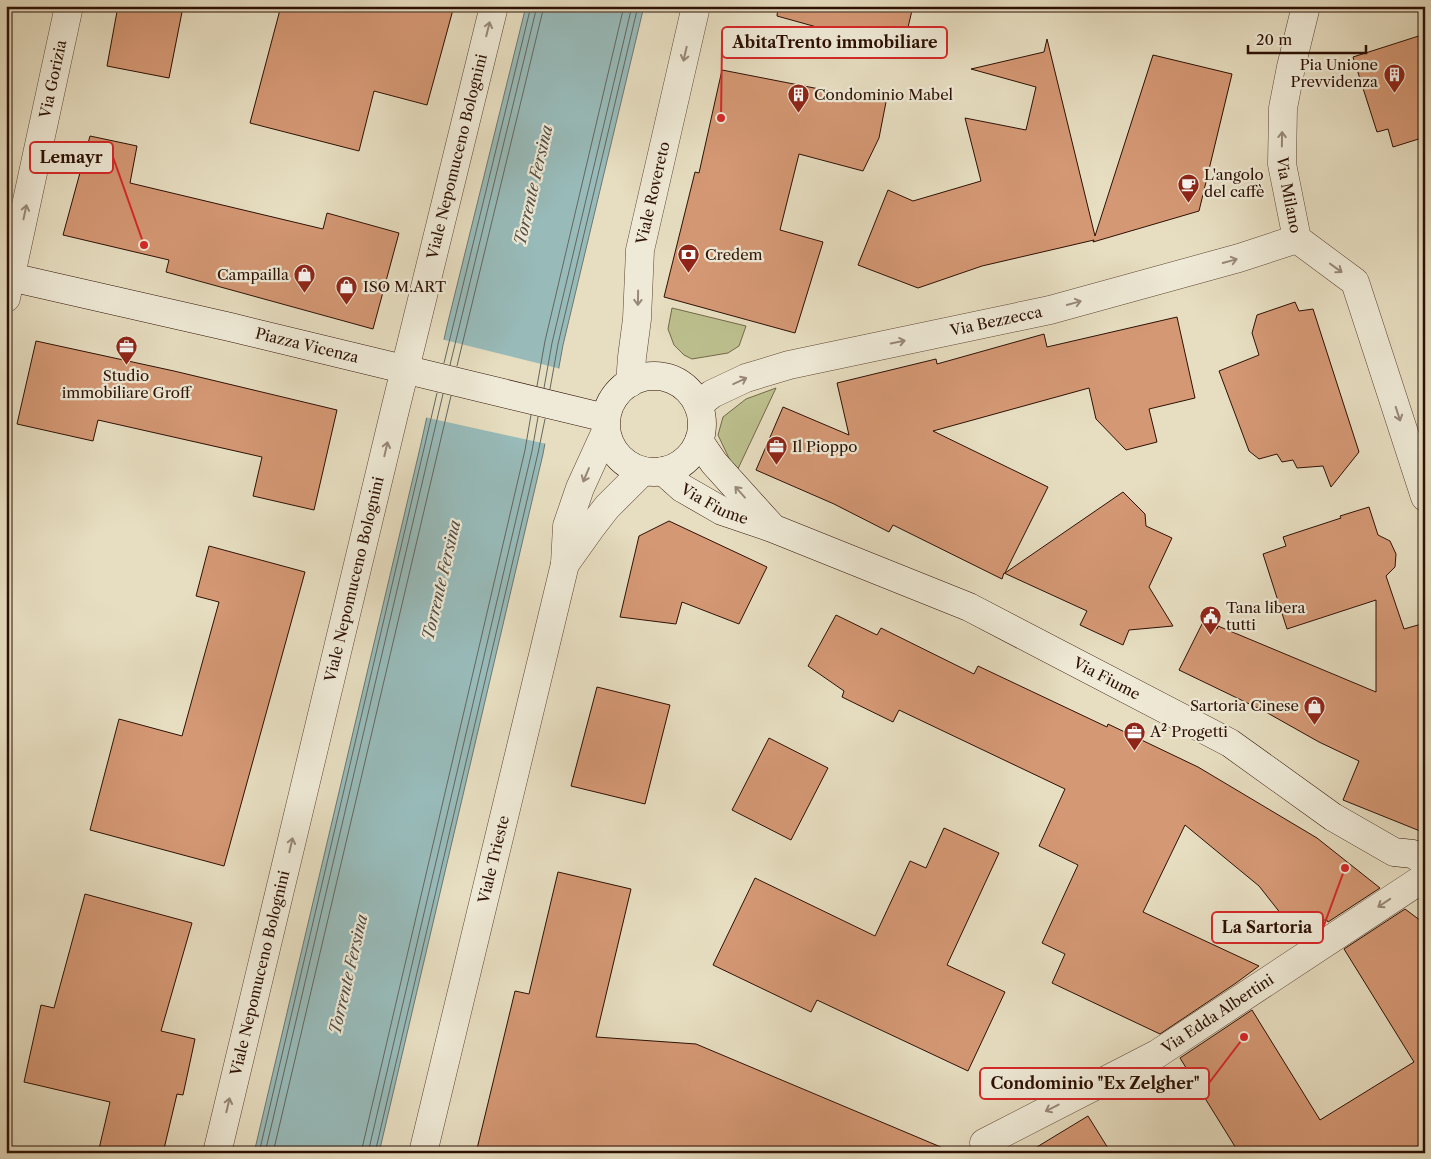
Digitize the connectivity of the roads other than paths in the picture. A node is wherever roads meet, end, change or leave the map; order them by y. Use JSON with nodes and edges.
{"nodes":[{"id":1,"x":69,"y":6,"type":"edge"},
{"id":2,"x":494,"y":6,"type":"edge"},
{"id":3,"x":696,"y":6,"type":"edge"},
{"id":4,"x":1306,"y":6,"type":"edge"},
{"id":5,"x":1297,"y":239,"type":"junction"},
{"id":6,"x":8,"y":283,"type":"edge"},
{"id":7,"x":417,"y":373,"type":"junction"},
{"id":8,"x":630,"y":383,"type":"junction"},
{"id":9,"x":698,"y":405,"type":"junction"},
{"id":10,"x":606,"y":424,"type":"junction"},
{"id":11,"x":699,"y":441,"type":"junction"},
{"id":12,"x":653,"y":471,"type":"junction"},
{"id":13,"x":1425,"y":497,"type":"edge"},
{"id":14,"x":772,"y":528,"type":"junction"},
{"id":15,"x":565,"y":564,"type":"junction"},
{"id":16,"x":1424,"y":865,"type":"edge"},
{"id":17,"x":987,"y":1148,"type":"edge"},
{"id":18,"x":217,"y":1153,"type":"edge"},
{"id":19,"x":424,"y":1153,"type":"edge"}],
"edges":[{"from":6,"to":1,"type":"street","name":"Via Gorizia","one_way":true},
{"from":7,"to":2,"type":"street","name":"Viale Nepomuceno Bolognini","one_way":true},
{"from":3,"to":8,"type":"street","name":"Viale Rovereto","one_way":true},
{"from":5,"to":4,"type":"street","name":"Via Milano","one_way":true},
{"from":9,"to":5,"type":"street","name":"Via Bezzecca","one_way":true},
{"from":5,"to":13,"type":"street","name":"Via Milano","one_way":true},
{"from":6,"to":7,"type":"street","name":"Piazza Vicenza"},
{"from":7,"to":10,"type":"street","name":"Piazza Vicenza"},
{"from":18,"to":7,"type":"street","name":"Viale Nepomuceno Bolognini","one_way":true},
{"from":8,"to":9,"type":"street"},
{"from":8,"to":10,"type":"street"},
{"from":9,"to":11,"type":"street"},
{"from":10,"to":12,"type":"street"},
{"from":10,"to":15,"type":"street","name":"Viale Trieste","one_way":true},
{"from":11,"to":12,"type":"street"},
{"from":14,"to":11,"type":"street","name":"Via Fiume","one_way":true},
{"from":12,"to":14,"type":"street","name":"Via Fiume"},
{"from":12,"to":15,"type":"street","name":"Viale Trieste"},
{"from":14,"to":16,"type":"street","name":"Via Fiume"},
{"from":15,"to":19,"type":"street","name":"Viale Trieste"},
{"from":16,"to":17,"type":"street","name":"Via Edda Albertini","one_way":true}]}
